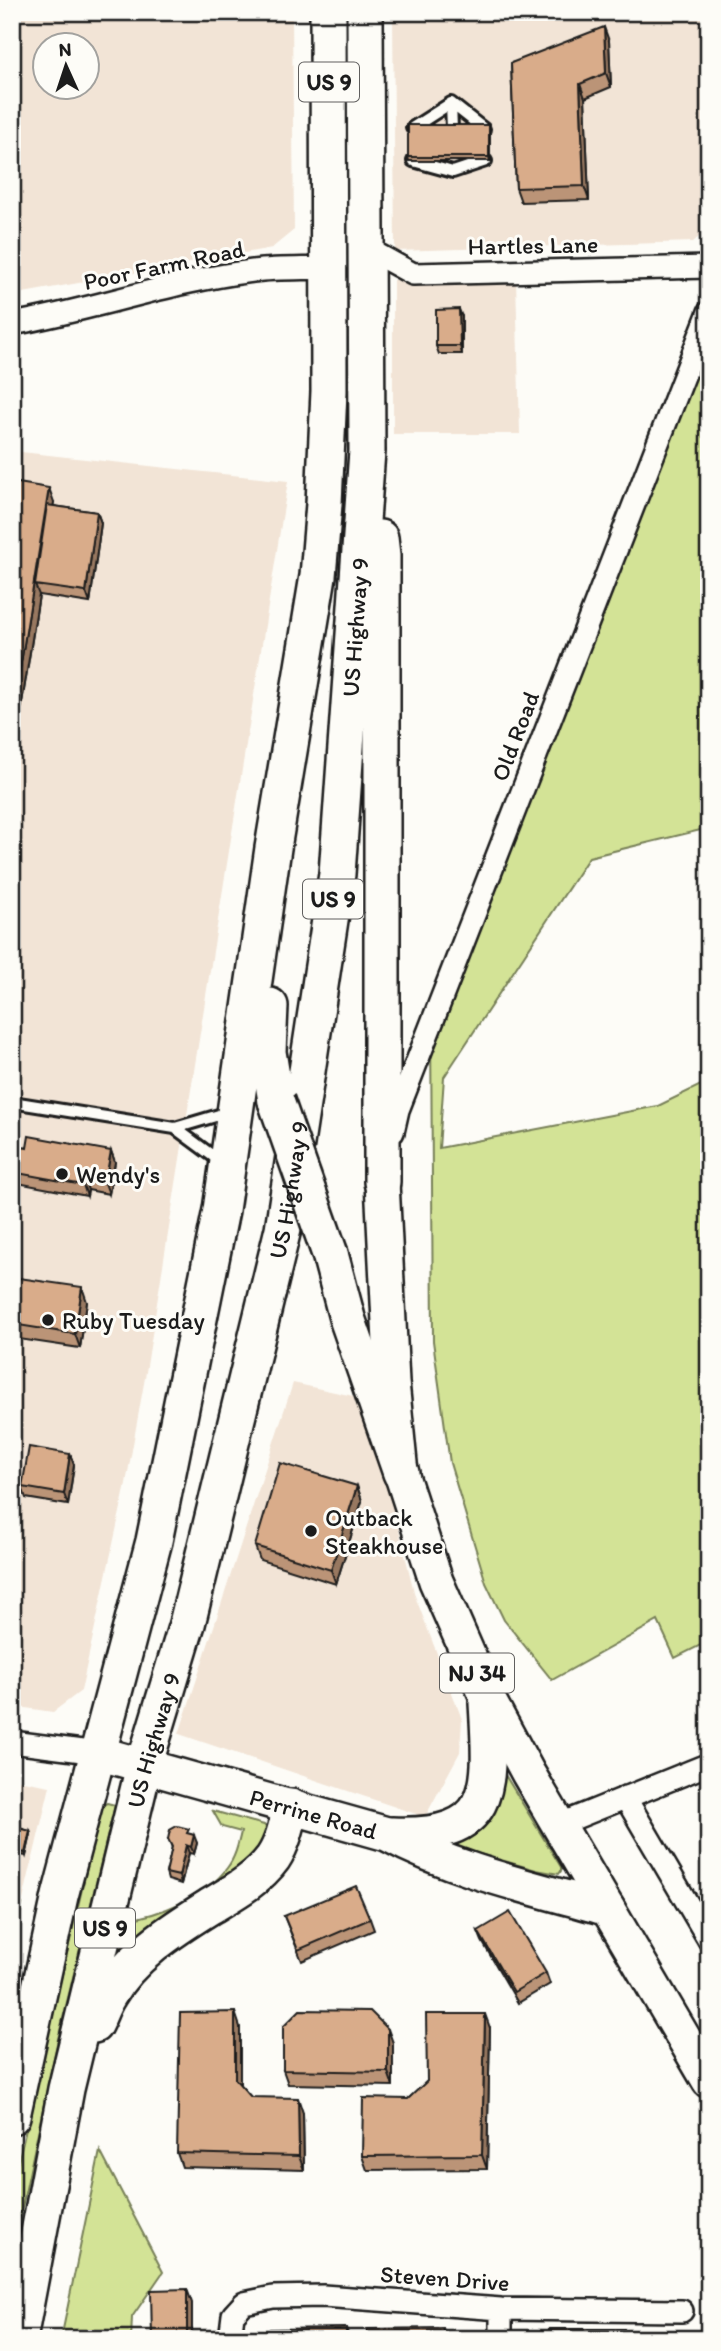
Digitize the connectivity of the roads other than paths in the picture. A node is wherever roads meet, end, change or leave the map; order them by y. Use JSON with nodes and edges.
{"nodes":[{"id":1,"x":328,"y":12,"type":"edge"},
{"id":2,"x":365,"y":12,"type":"edge"},
{"id":3,"x":452,"y":103,"type":"junction"},
{"id":4,"x":412,"y":128,"type":"edge"},
{"id":5,"x":429,"y":129,"type":"edge"},
{"id":6,"x":452,"y":129,"type":"edge"},
{"id":7,"x":471,"y":129,"type":"edge"},
{"id":8,"x":484,"y":129,"type":"edge"},
{"id":9,"x":412,"y":161,"type":"edge"},
{"id":10,"x":429,"y":161,"type":"edge"},
{"id":11,"x":471,"y":161,"type":"edge"},
{"id":12,"x":486,"y":161,"type":"edge"},
{"id":13,"x":453,"y":167,"type":"junction"},
{"id":14,"x":366,"y":248,"type":"junction"},
{"id":15,"x":328,"y":268,"type":"junction"},
{"id":16,"x":709,"y":268,"type":"edge"},
{"id":17,"x":709,"y":312,"type":"edge"},
{"id":18,"x":12,"y":324,"type":"edge"},
{"id":19,"x":367,"y":451,"type":"junction"},
{"id":20,"x":273,"y":848,"type":"junction"},
{"id":21,"x":12,"y":1102,"type":"edge"},
{"id":22,"x":235,"y":1110,"type":"junction"},
{"id":23,"x":175,"y":1128,"type":"junction"},
{"id":24,"x":227,"y":1167,"type":"junction"},
{"id":25,"x":382,"y":1182,"type":"junction"},
{"id":26,"x":401,"y":1473,"type":"junction"},
{"id":27,"x":485,"y":1693,"type":"junction"},
{"id":28,"x":12,"y":1742,"type":"edge"},
{"id":29,"x":98,"y":1753,"type":"junction"},
{"id":30,"x":709,"y":1764,"type":"edge"},
{"id":31,"x":144,"y":1766,"type":"junction"},
{"id":32,"x":625,"y":1797,"type":"junction"},
{"id":33,"x":292,"y":1807,"type":"junction"},
{"id":34,"x":558,"y":1825,"type":"junction"},
{"id":35,"x":387,"y":1834,"type":"junction"},
{"id":36,"x":608,"y":1909,"type":"junction"},
{"id":37,"x":709,"y":1940,"type":"edge"},
{"id":38,"x":709,"y":2081,"type":"edge"},
{"id":39,"x":66,"y":2090,"type":"junction"},
{"id":40,"x":12,"y":2116,"type":"edge"},
{"id":41,"x":501,"y":2309,"type":"junction"},
{"id":42,"x":682,"y":2311,"type":"dead end"},
{"id":43,"x":19,"y":2339,"type":"edge"},
{"id":44,"x":230,"y":2339,"type":"edge"},
{"id":45,"x":501,"y":2339,"type":"edge"}],
"edges":[{"from":1,"to":15,"type":"highway","name":"US Highway 9","number":"US 9"},
{"from":2,"to":14,"type":"highway","name":"US Highway 9","number":"US 9"},
{"from":3,"to":4,"type":"lane"},
{"from":3,"to":5,"type":"lane"},
{"from":3,"to":6,"type":"lane"},
{"from":3,"to":7,"type":"lane"},
{"from":3,"to":8,"type":"lane"},
{"from":9,"to":13,"type":"lane"},
{"from":10,"to":13,"type":"lane"},
{"from":11,"to":13,"type":"lane"},
{"from":12,"to":13,"type":"lane"},
{"from":14,"to":16,"type":"street","name":"Hartles Lane"},
{"from":14,"to":19,"type":"highway","name":"US Highway 9","number":"US 9"},
{"from":15,"to":18,"type":"street","name":"Poor Farm Road"},
{"from":15,"to":20,"type":"highway","name":"US Highway 9","number":"US 9"},
{"from":17,"to":25,"type":"street","name":"Old Road"},
{"from":19,"to":25,"type":"highway"},
{"from":19,"to":31,"type":"highway","name":"US Highway 9","number":"US 9"},
{"from":20,"to":22,"type":"highway","name":"US Highway 9","number":"US 9"},
{"from":20,"to":26,"type":"highway","bridge":true},
{"from":21,"to":23,"type":"lane"},
{"from":22,"to":23,"type":"lane"},
{"from":22,"to":24,"type":"highway","name":"US Highway 9","number":"US 9"},
{"from":23,"to":24,"type":"lane"},
{"from":24,"to":29,"type":"highway","name":"US Highway 9","number":"US 9"},
{"from":25,"to":26,"type":"main road"},
{"from":26,"to":27,"type":"main road","number":"NJ 34"},
{"from":27,"to":34,"type":"main road","number":"NJ 34"},
{"from":27,"to":35,"type":"main road"},
{"from":28,"to":29,"type":"street","name":"Perrine Road"},
{"from":29,"to":31,"type":"main road","name":"Perrine Road"},
{"from":29,"to":40,"type":"highway","name":"US Highway 9","number":"US 9"},
{"from":30,"to":32,"type":"street"},
{"from":31,"to":33,"type":"main road","name":"Perrine Road"},
{"from":31,"to":39,"type":"highway","name":"US Highway 9","number":"US 9"},
{"from":32,"to":34,"type":"street"},
{"from":32,"to":37,"type":"street"},
{"from":33,"to":35,"type":"main road","name":"Perrine Road"},
{"from":33,"to":39,"type":"highway"},
{"from":34,"to":36,"type":"main road","number":"NJ 34"},
{"from":35,"to":36,"type":"main road","name":"Perrine Road"},
{"from":36,"to":38,"type":"main road","number":"NJ 34"},
{"from":39,"to":43,"type":"highway","name":"US Highway 9","number":"US 9"},
{"from":41,"to":42,"type":"street","name":"Steven Drive"},
{"from":41,"to":44,"type":"street","name":"Steven Drive"},
{"from":41,"to":45,"type":"street"}]}
